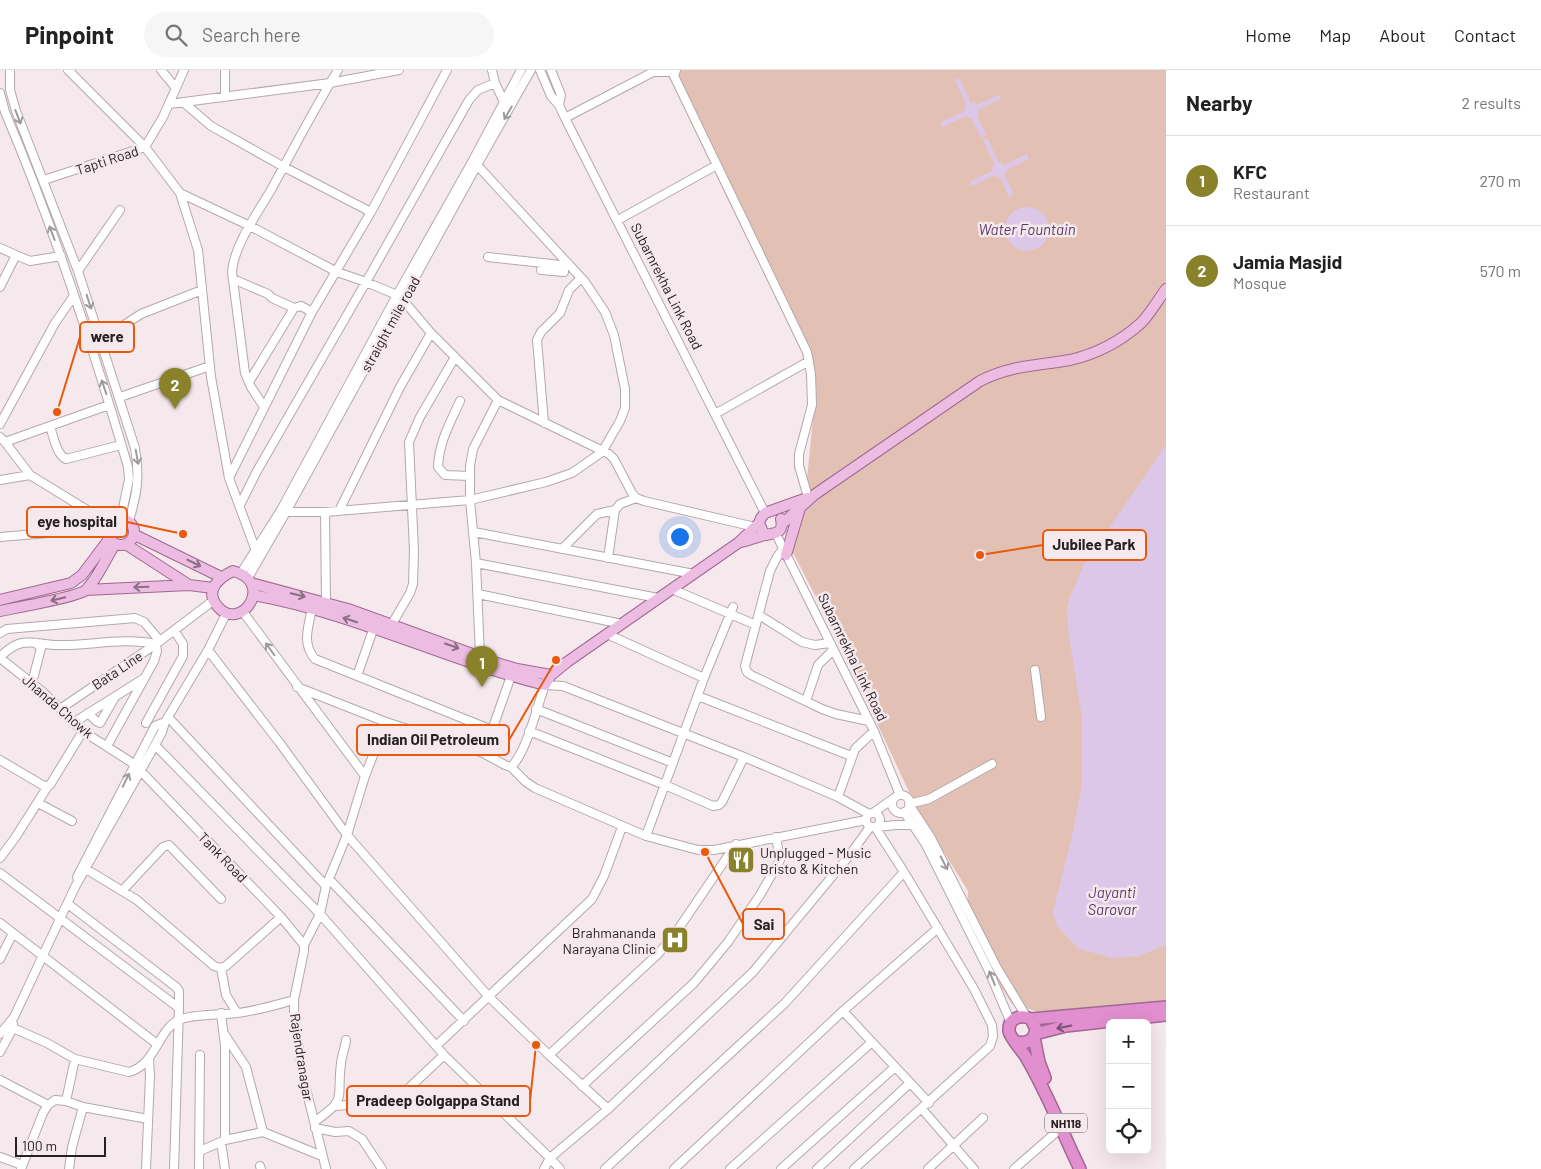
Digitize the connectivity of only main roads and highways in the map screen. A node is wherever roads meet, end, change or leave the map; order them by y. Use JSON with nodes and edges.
{"nodes":[{"id":1,"x":1166,"y":289,"type":"edge"},
{"id":2,"x":811,"y":496,"type":"junction"},
{"id":3,"x":800,"y":508,"type":"junction"},
{"id":4,"x":768,"y":513,"type":"junction"},
{"id":5,"x":782,"y":524,"type":"junction"},
{"id":6,"x":757,"y":525,"type":"junction"},
{"id":7,"x":111,"y":534,"type":"junction"},
{"id":8,"x":772,"y":534,"type":"junction"},
{"id":9,"x":135,"y":535,"type":"junction"},
{"id":10,"x":738,"y":543,"type":"junction"},
{"id":11,"x":127,"y":545,"type":"junction"},
{"id":12,"x":785,"y":552,"type":"road end"},
{"id":13,"x":221,"y":577,"type":"junction"},
{"id":14,"x":247,"y":578,"type":"junction"},
{"id":15,"x":189,"y":586,"type":"junction"},
{"id":16,"x":213,"y":588,"type":"junction"},
{"id":17,"x":86,"y":590,"type":"junction"},
{"id":18,"x":253,"y":595,"type":"junction"},
{"id":19,"x":0,"y":600,"type":"edge"},
{"id":20,"x":0,"y":611,"type":"edge"},
{"id":21,"x":551,"y":675,"type":"junction"},
{"id":22,"x":1166,"y":1006,"type":"edge"},
{"id":23,"x":1166,"y":1015,"type":"edge"},
{"id":24,"x":1028,"y":1018,"type":"junction"},
{"id":25,"x":1034,"y":1035,"type":"junction"},
{"id":26,"x":1017,"y":1042,"type":"junction"},
{"id":27,"x":1080,"y":1169,"type":"edge"},
{"id":28,"x":1087,"y":1169,"type":"edge"}],
"edges":[{"from":1,"to":2,"type":"main road"},
{"from":2,"to":3,"type":"main road"},
{"from":2,"to":4,"type":"main road"},
{"from":3,"to":5,"type":"main road"},
{"from":3,"to":12,"type":"main road"},
{"from":4,"to":5,"type":"main road"},
{"from":4,"to":6,"type":"main road"},
{"from":5,"to":8,"type":"main road"},
{"from":6,"to":8,"type":"main road"},
{"from":6,"to":10,"type":"main road"},
{"from":7,"to":9,"type":"main road"},
{"from":7,"to":11,"type":"main road"},
{"from":7,"to":17,"type":"main road"},
{"from":7,"to":19,"type":"main road"},
{"from":8,"to":10,"type":"main road"},
{"from":9,"to":11,"type":"main road"},
{"from":9,"to":13,"type":"main road","one_way":true},
{"from":10,"to":21,"type":"main road"},
{"from":11,"to":15,"type":"main road"},
{"from":13,"to":14,"type":"main road"},
{"from":13,"to":16,"type":"main road"},
{"from":14,"to":18,"type":"main road"},
{"from":14,"to":21,"type":"main road","one_way":true},
{"from":15,"to":16,"type":"main road"},
{"from":15,"to":17,"type":"main road","one_way":true},
{"from":16,"to":18,"type":"main road"},
{"from":17,"to":20,"type":"main road","one_way":true},
{"from":21,"to":18,"type":"main road","one_way":true},
{"from":22,"to":24,"type":"highway"},
{"from":23,"to":25,"type":"highway","one_way":true},
{"from":24,"to":25,"type":"highway","number":"NH118"},
{"from":24,"to":26,"type":"highway","number":"NH118"},
{"from":25,"to":26,"type":"highway"},
{"from":25,"to":28,"type":"highway","number":"NH118"},
{"from":26,"to":27,"type":"highway","number":"NH118"}]}
